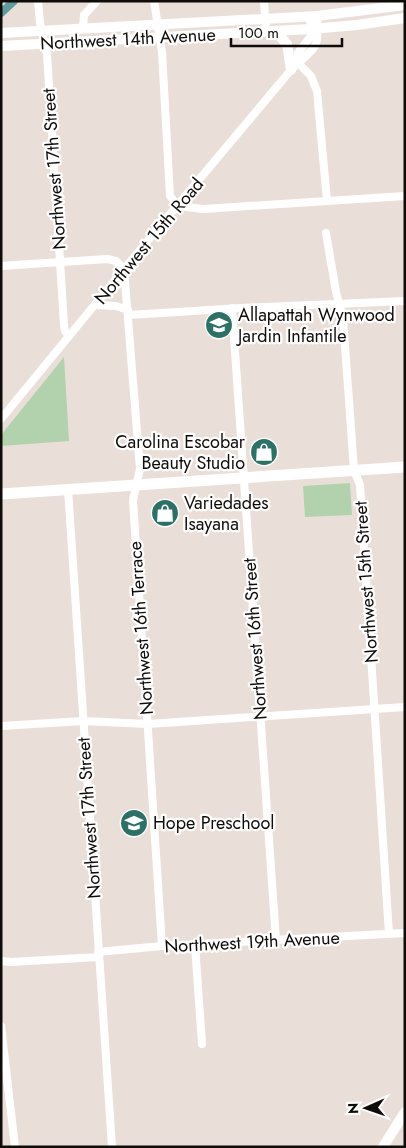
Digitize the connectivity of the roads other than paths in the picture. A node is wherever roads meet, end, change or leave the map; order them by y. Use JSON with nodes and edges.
{"nodes":[{"id":1,"x":38,"y":1,"type":"edge"},
{"id":2,"x":97,"y":1,"type":"edge"},
{"id":3,"x":154,"y":1,"type":"edge"},
{"id":4,"x":264,"y":1,"type":"edge"},
{"id":5,"x":405,"y":5,"type":"edge"},
{"id":6,"x":314,"y":16,"type":"junction"},
{"id":7,"x":405,"y":18,"type":"edge"},
{"id":8,"x":265,"y":19,"type":"junction"},
{"id":9,"x":157,"y":24,"type":"junction"},
{"id":10,"x":83,"y":28,"type":"junction"},
{"id":11,"x":315,"y":28,"type":"junction"},
{"id":12,"x":42,"y":31,"type":"junction"},
{"id":13,"x":271,"y":31,"type":"junction"},
{"id":14,"x":1,"y":33,"type":"edge"},
{"id":15,"x":159,"y":38,"type":"junction"},
{"id":16,"x":45,"y":44,"type":"junction"},
{"id":17,"x":1,"y":46,"type":"edge"},
{"id":18,"x":295,"y":67,"type":"junction"},
{"id":19,"x":405,"y":196,"type":"edge"},
{"id":20,"x":327,"y":201,"type":"junction"},
{"id":21,"x":178,"y":206,"type":"junction"},
{"id":22,"x":326,"y":233,"type":"dead end"},
{"id":23,"x":60,"y":262,"type":"junction"},
{"id":24,"x":1,"y":266,"type":"edge"},
{"id":25,"x":124,"y":269,"type":"junction"},
{"id":26,"x":405,"y":301,"type":"edge"},
{"id":27,"x":340,"y":304,"type":"junction"},
{"id":28,"x":95,"y":305,"type":"junction"},
{"id":29,"x":232,"y":308,"type":"junction"},
{"id":30,"x":128,"y":313,"type":"junction"},
{"id":31,"x":69,"y":336,"type":"junction"},
{"id":32,"x":1,"y":419,"type":"edge"},
{"id":33,"x":405,"y":467,"type":"edge"},
{"id":34,"x":354,"y":470,"type":"junction"},
{"id":35,"x":244,"y":478,"type":"junction"},
{"id":36,"x":136,"y":484,"type":"junction"},
{"id":37,"x":68,"y":489,"type":"junction"},
{"id":38,"x":1,"y":494,"type":"edge"},
{"id":39,"x":405,"y":707,"type":"edge"},
{"id":40,"x":375,"y":709,"type":"junction"},
{"id":41,"x":260,"y":717,"type":"junction"},
{"id":42,"x":83,"y":721,"type":"junction"},
{"id":43,"x":148,"y":724,"type":"junction"},
{"id":44,"x":1,"y":726,"type":"edge"},
{"id":45,"x":405,"y":933,"type":"edge"},
{"id":46,"x":388,"y":934,"type":"junction"},
{"id":47,"x":276,"y":940,"type":"junction"},
{"id":48,"x":195,"y":944,"type":"junction"},
{"id":49,"x":162,"y":946,"type":"junction"},
{"id":50,"x":99,"y":955,"type":"junction"},
{"id":51,"x":1,"y":961,"type":"edge"},
{"id":52,"x":1,"y":1026,"type":"edge"},
{"id":53,"x":202,"y":1044,"type":"dead end"},
{"id":54,"x":405,"y":1112,"type":"edge"},
{"id":55,"x":15,"y":1147,"type":"edge"},
{"id":56,"x":112,"y":1147,"type":"edge"},
{"id":57,"x":383,"y":1147,"type":"edge"}],
"edges":[{"from":1,"to":12,"type":"street","name":"Northwest 17th Street"},
{"from":2,"to":10,"type":"street"},
{"from":3,"to":9,"type":"street"},
{"from":4,"to":8,"type":"street"},
{"from":5,"to":6,"type":"street","name":"Northwest 14th Avenue"},
{"from":6,"to":8,"type":"street","name":"Northwest 14th Avenue"},
{"from":6,"to":11,"type":"street","name":"Northwest 15th Road"},
{"from":7,"to":11,"type":"street","name":"Northwest 14th Avenue"},
{"from":8,"to":9,"type":"street","name":"Northwest 14th Avenue"},
{"from":8,"to":13,"type":"street"},
{"from":9,"to":10,"type":"street","name":"Northwest 14th Avenue"},
{"from":9,"to":15,"type":"street"},
{"from":10,"to":12,"type":"street","name":"Northwest 14th Avenue"},
{"from":11,"to":13,"type":"street","name":"Northwest 14th Avenue"},
{"from":11,"to":18,"type":"street","name":"Northwest 15th Road"},
{"from":12,"to":14,"type":"street","name":"Northwest 14th Avenue"},
{"from":12,"to":16,"type":"street","name":"Northwest 17th Street"},
{"from":13,"to":15,"type":"street","name":"Northwest 14th Avenue"},
{"from":13,"to":18,"type":"street"},
{"from":15,"to":16,"type":"street","name":"Northwest 14th Avenue"},
{"from":15,"to":21,"type":"street"},
{"from":16,"to":17,"type":"street","name":"Northwest 14th Avenue"},
{"from":16,"to":23,"type":"street","name":"Northwest 17th Street"},
{"from":18,"to":20,"type":"street"},
{"from":18,"to":21,"type":"street","name":"Northwest 15th Road"},
{"from":19,"to":20,"type":"street"},
{"from":20,"to":21,"type":"street"},
{"from":21,"to":25,"type":"street","name":"Northwest 15th Road"},
{"from":22,"to":27,"type":"street","name":"Northwest 15th Street"},
{"from":23,"to":24,"type":"street"},
{"from":23,"to":25,"type":"street"},
{"from":23,"to":31,"type":"street","name":"Northwest 17th Street"},
{"from":25,"to":28,"type":"street","name":"Northwest 15th Road"},
{"from":25,"to":30,"type":"street","name":"Northwest 16th Terrace"},
{"from":26,"to":27,"type":"street"},
{"from":27,"to":29,"type":"street"},
{"from":27,"to":34,"type":"street","name":"Northwest 15th Street"},
{"from":28,"to":30,"type":"street"},
{"from":28,"to":31,"type":"street","name":"Northwest 15th Road"},
{"from":29,"to":30,"type":"street"},
{"from":29,"to":35,"type":"street","name":"Northwest 16th Street"},
{"from":30,"to":36,"type":"street","name":"Northwest 16th Terrace"},
{"from":31,"to":32,"type":"street","name":"Northwest 15th Road"},
{"from":33,"to":34,"type":"main road"},
{"from":34,"to":35,"type":"main road"},
{"from":34,"to":40,"type":"street","name":"Northwest 15th Street"},
{"from":35,"to":36,"type":"main road"},
{"from":35,"to":41,"type":"street","name":"Northwest 16th Street"},
{"from":36,"to":37,"type":"main road"},
{"from":36,"to":43,"type":"street","name":"Northwest 16th Terrace"},
{"from":37,"to":38,"type":"main road"},
{"from":37,"to":42,"type":"street","name":"Northwest 17th Street"},
{"from":39,"to":40,"type":"street"},
{"from":40,"to":41,"type":"street"},
{"from":40,"to":46,"type":"street","name":"Northwest 15th Street"},
{"from":41,"to":43,"type":"street"},
{"from":41,"to":47,"type":"street","name":"Northwest 16th Street"},
{"from":42,"to":43,"type":"street"},
{"from":42,"to":44,"type":"street"},
{"from":42,"to":50,"type":"street","name":"Northwest 17th Street"},
{"from":43,"to":49,"type":"street","name":"Northwest 16th Terrace"},
{"from":45,"to":46,"type":"street","name":"Northwest 19th Avenue"},
{"from":46,"to":47,"type":"street","name":"Northwest 19th Avenue"},
{"from":47,"to":48,"type":"street","name":"Northwest 19th Avenue"},
{"from":48,"to":49,"type":"street","name":"Northwest 19th Avenue"},
{"from":48,"to":53,"type":"street"},
{"from":49,"to":50,"type":"street","name":"Northwest 19th Avenue"},
{"from":50,"to":51,"type":"street","name":"Northwest 19th Avenue"},
{"from":50,"to":56,"type":"street","name":"Northwest 17th Street"},
{"from":52,"to":55,"type":"street"},
{"from":54,"to":57,"type":"street"}]}
